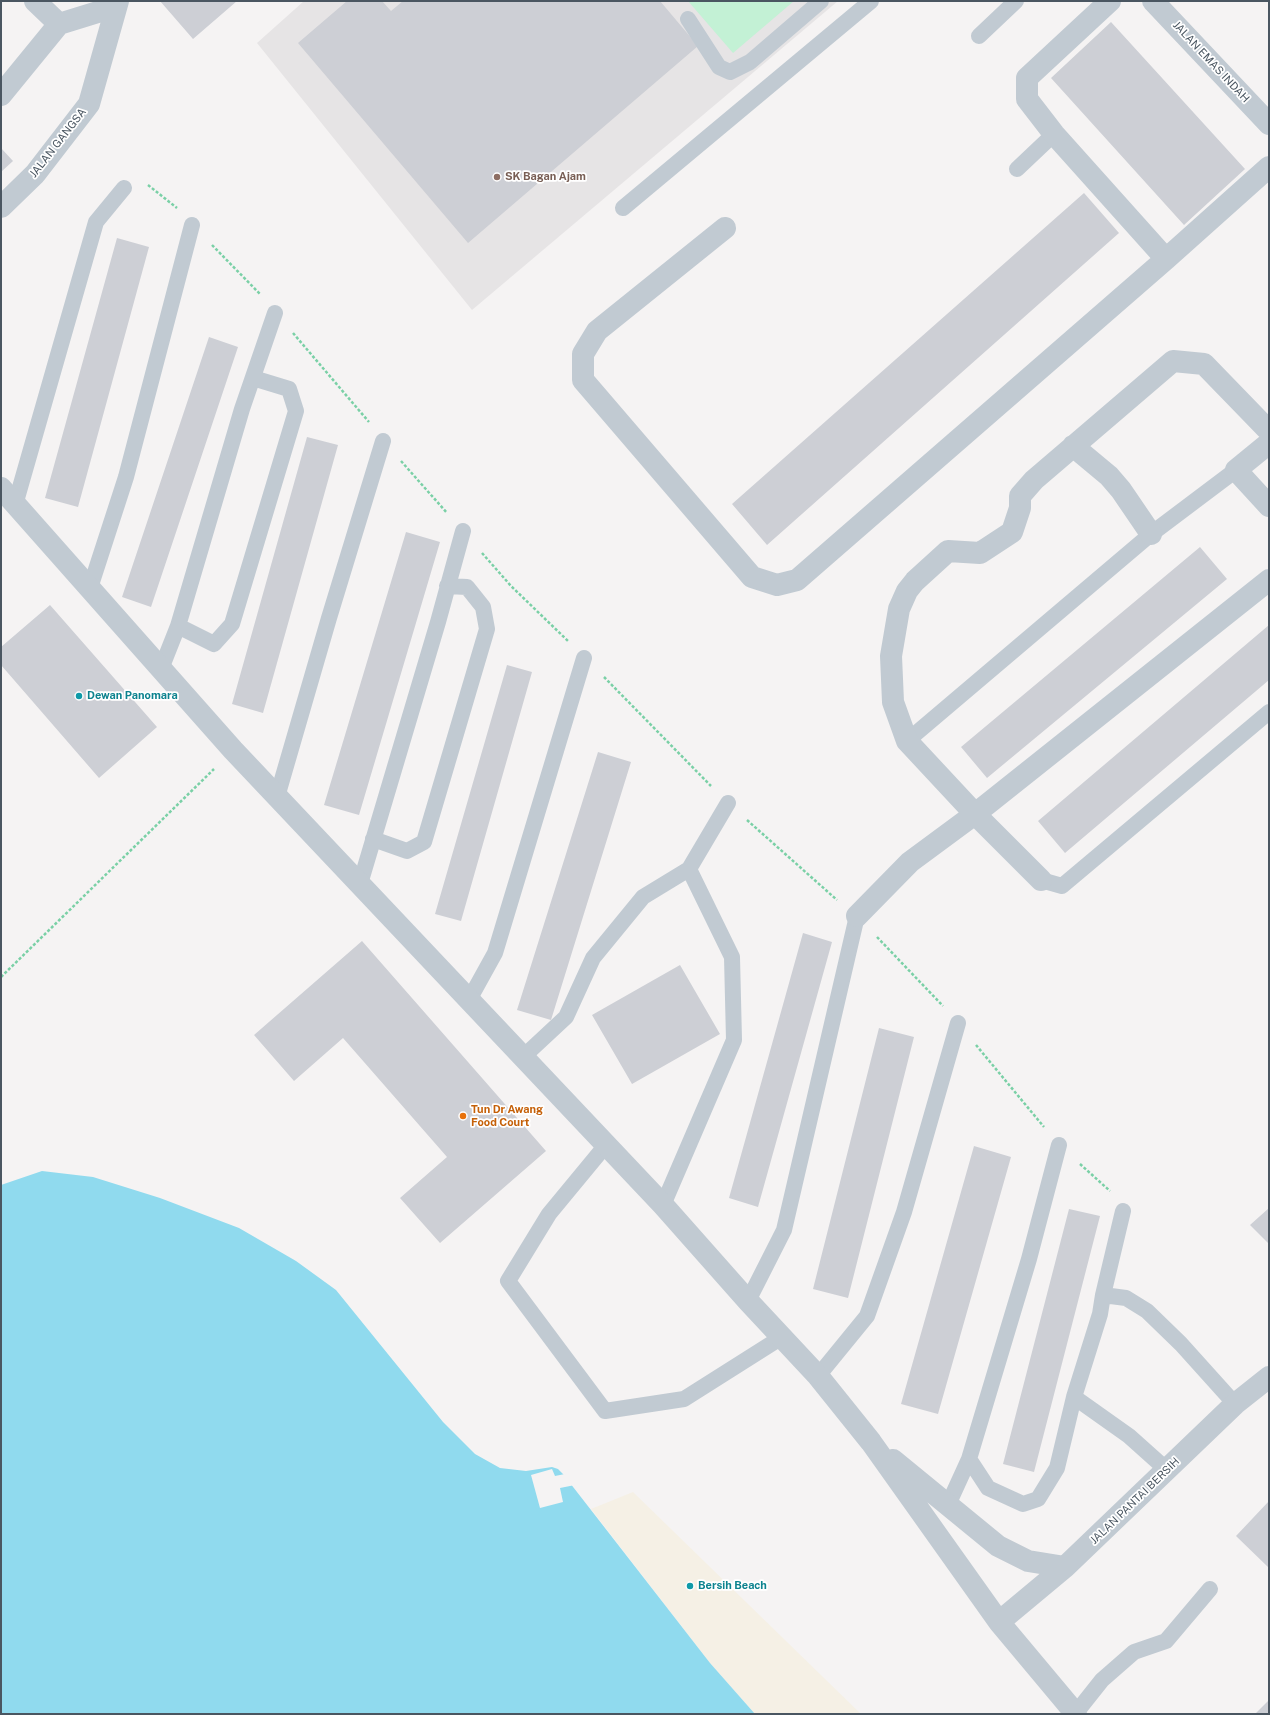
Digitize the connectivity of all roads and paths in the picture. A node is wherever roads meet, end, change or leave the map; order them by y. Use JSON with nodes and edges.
{"nodes":[{"id":1,"x":35,"y":1,"type":"edge"},
{"id":2,"x":821,"y":1,"type":"edge"},
{"id":3,"x":871,"y":1,"type":"edge"},
{"id":4,"x":1016,"y":1,"type":"edge"},
{"id":5,"x":1110,"y":1,"type":"edge"},
{"id":6,"x":1153,"y":1,"type":"edge"},
{"id":7,"x":106,"y":3,"type":"edge"},
{"id":8,"x":688,"y":19,"type":"dead end"},
{"id":9,"x":59,"y":24,"type":"junction"},
{"id":10,"x":978,"y":36,"type":"dead end"},
{"id":11,"x":1,"y":95,"type":"edge"},
{"id":12,"x":1269,"y":124,"type":"edge"},
{"id":13,"x":1054,"y":134,"type":"junction"},
{"id":14,"x":1269,"y":167,"type":"edge"},
{"id":15,"x":1017,"y":169,"type":"dead end"},
{"id":16,"x":124,"y":188,"type":"joint"},
{"id":17,"x":1,"y":207,"type":"edge"},
{"id":18,"x":623,"y":208,"type":"dead end"},
{"id":19,"x":192,"y":225,"type":"junction"},
{"id":20,"x":725,"y":228,"type":"dead end"},
{"id":21,"x":1166,"y":260,"type":"junction"},
{"id":22,"x":275,"y":312,"type":"junction"},
{"id":23,"x":253,"y":378,"type":"junction"},
{"id":24,"x":1269,"y":431,"type":"edge"},
{"id":25,"x":383,"y":441,"type":"junction"},
{"id":26,"x":1269,"y":443,"type":"edge"},
{"id":27,"x":1073,"y":446,"type":"junction"},
{"id":28,"x":1236,"y":470,"type":"junction"},
{"id":29,"x":1,"y":488,"type":"edge"},
{"id":30,"x":15,"y":505,"type":"junction"},
{"id":31,"x":1269,"y":506,"type":"edge"},
{"id":32,"x":463,"y":531,"type":"junction"},
{"id":33,"x":1151,"y":534,"type":"junction"},
{"id":34,"x":1269,"y":580,"type":"edge"},
{"id":35,"x":447,"y":586,"type":"junction"},
{"id":36,"x":90,"y":588,"type":"junction"},
{"id":37,"x":178,"y":626,"type":"junction"},
{"id":38,"x":584,"y":658,"type":"junction"},
{"id":39,"x":161,"y":669,"type":"junction"},
{"id":40,"x":1269,"y":712,"type":"edge"},
{"id":41,"x":907,"y":741,"type":"junction"},
{"id":42,"x":233,"y":750,"type":"junction"},
{"id":43,"x":278,"y":797,"type":"junction"},
{"id":44,"x":728,"y":803,"type":"junction"},
{"id":45,"x":974,"y":814,"type":"junction"},
{"id":46,"x":374,"y":839,"type":"junction"},
{"id":47,"x":689,"y":869,"type":"junction"},
{"id":48,"x":1041,"y":880,"type":"joint"},
{"id":49,"x":360,"y":884,"type":"junction"},
{"id":50,"x":857,"y":916,"type":"junction"},
{"id":51,"x":1,"y":976,"type":"edge"},
{"id":52,"x":469,"y":1000,"type":"junction"},
{"id":53,"x":958,"y":1022,"type":"junction"},
{"id":54,"x":523,"y":1057,"type":"junction"},
{"id":55,"x":606,"y":1145,"type":"junction"},
{"id":56,"x":1059,"y":1145,"type":"junction"},
{"id":57,"x":663,"y":1206,"type":"junction"},
{"id":58,"x":1123,"y":1212,"type":"joint"},
{"id":59,"x":1103,"y":1295,"type":"junction"},
{"id":60,"x":748,"y":1301,"type":"junction"},
{"id":61,"x":782,"y":1337,"type":"junction"},
{"id":62,"x":818,"y":1376,"type":"junction"},
{"id":63,"x":1269,"y":1377,"type":"edge"},
{"id":64,"x":1074,"y":1397,"type":"junction"},
{"id":65,"x":1234,"y":1404,"type":"junction"},
{"id":66,"x":871,"y":1442,"type":"junction"},
{"id":67,"x":969,"y":1459,"type":"junction"},
{"id":68,"x":1167,"y":1470,"type":"junction"},
{"id":69,"x":948,"y":1505,"type":"junction"},
{"id":70,"x":1065,"y":1567,"type":"junction"},
{"id":71,"x":1210,"y":1589,"type":"dead end"},
{"id":72,"x":999,"y":1622,"type":"junction"},
{"id":73,"x":1076,"y":1714,"type":"edge"}],
"edges":[{"from":1,"to":9,"type":"street"},
{"from":2,"to":8,"type":"lane"},
{"from":3,"to":18,"type":"lane"},
{"from":4,"to":10,"type":"lane"},
{"from":5,"to":13,"type":"street"},
{"from":6,"to":12,"type":"street","name":"JALAN EMAS INDAH"},
{"from":7,"to":9,"type":"street"},
{"from":7,"to":17,"type":"street","name":"JALAN GANGSA"},
{"from":9,"to":11,"type":"street"},
{"from":13,"to":15,"type":"lane"},
{"from":13,"to":21,"type":"street"},
{"from":14,"to":21,"type":"street"},
{"from":16,"to":19,"type":"path"},
{"from":16,"to":30,"type":"lane"},
{"from":19,"to":22,"type":"path"},
{"from":19,"to":36,"type":"lane"},
{"from":20,"to":21,"type":"street"},
{"from":22,"to":23,"type":"lane"},
{"from":22,"to":25,"type":"path"},
{"from":23,"to":37,"type":"lane"},
{"from":23,"to":37,"type":"lane"},
{"from":24,"to":27,"type":"street"},
{"from":25,"to":32,"type":"path"},
{"from":25,"to":43,"type":"lane"},
{"from":26,"to":28,"type":"street"},
{"from":27,"to":33,"type":"street"},
{"from":27,"to":41,"type":"street"},
{"from":28,"to":31,"type":"street"},
{"from":28,"to":33,"type":"lane"},
{"from":29,"to":30,"type":"street"},
{"from":30,"to":36,"type":"street"},
{"from":32,"to":35,"type":"lane"},
{"from":32,"to":38,"type":"path"},
{"from":33,"to":41,"type":"lane"},
{"from":34,"to":45,"type":"street"},
{"from":35,"to":46,"type":"lane"},
{"from":35,"to":46,"type":"lane"},
{"from":36,"to":39,"type":"street"},
{"from":37,"to":39,"type":"lane"},
{"from":38,"to":44,"type":"path"},
{"from":38,"to":52,"type":"lane"},
{"from":39,"to":42,"type":"street"},
{"from":40,"to":48,"type":"lane"},
{"from":41,"to":45,"type":"street"},
{"from":42,"to":43,"type":"street"},
{"from":42,"to":51,"type":"path"},
{"from":43,"to":49,"type":"street"},
{"from":44,"to":47,"type":"lane"},
{"from":44,"to":50,"type":"path"},
{"from":45,"to":48,"type":"street"},
{"from":45,"to":50,"type":"street"},
{"from":46,"to":49,"type":"lane"},
{"from":47,"to":54,"type":"lane"},
{"from":47,"to":57,"type":"lane"},
{"from":49,"to":52,"type":"street"},
{"from":50,"to":53,"type":"path"},
{"from":50,"to":60,"type":"lane"},
{"from":52,"to":54,"type":"street"},
{"from":53,"to":56,"type":"path"},
{"from":53,"to":62,"type":"lane"},
{"from":54,"to":55,"type":"street"},
{"from":55,"to":57,"type":"street"},
{"from":55,"to":61,"type":"lane"},
{"from":56,"to":58,"type":"path"},
{"from":56,"to":67,"type":"lane"},
{"from":57,"to":60,"type":"street"},
{"from":58,"to":59,"type":"lane"},
{"from":59,"to":64,"type":"lane"},
{"from":59,"to":65,"type":"lane"},
{"from":60,"to":61,"type":"street"},
{"from":61,"to":62,"type":"street"},
{"from":62,"to":66,"type":"street"},
{"from":63,"to":65,"type":"street","name":"JALAN PANTAI BERSIH"},
{"from":64,"to":67,"type":"lane"},
{"from":64,"to":68,"type":"lane"},
{"from":65,"to":68,"type":"street","name":"JALAN PANTAI BERSIH"},
{"from":66,"to":69,"type":"street"},
{"from":66,"to":72,"type":"street"},
{"from":67,"to":69,"type":"lane"},
{"from":68,"to":70,"type":"street","name":"JALAN PANTAI BERSIH"},
{"from":69,"to":70,"type":"street"},
{"from":70,"to":72,"type":"street","name":"JALAN PANTAI BERSIH"},
{"from":71,"to":73,"type":"lane"},
{"from":72,"to":73,"type":"street"}]}
